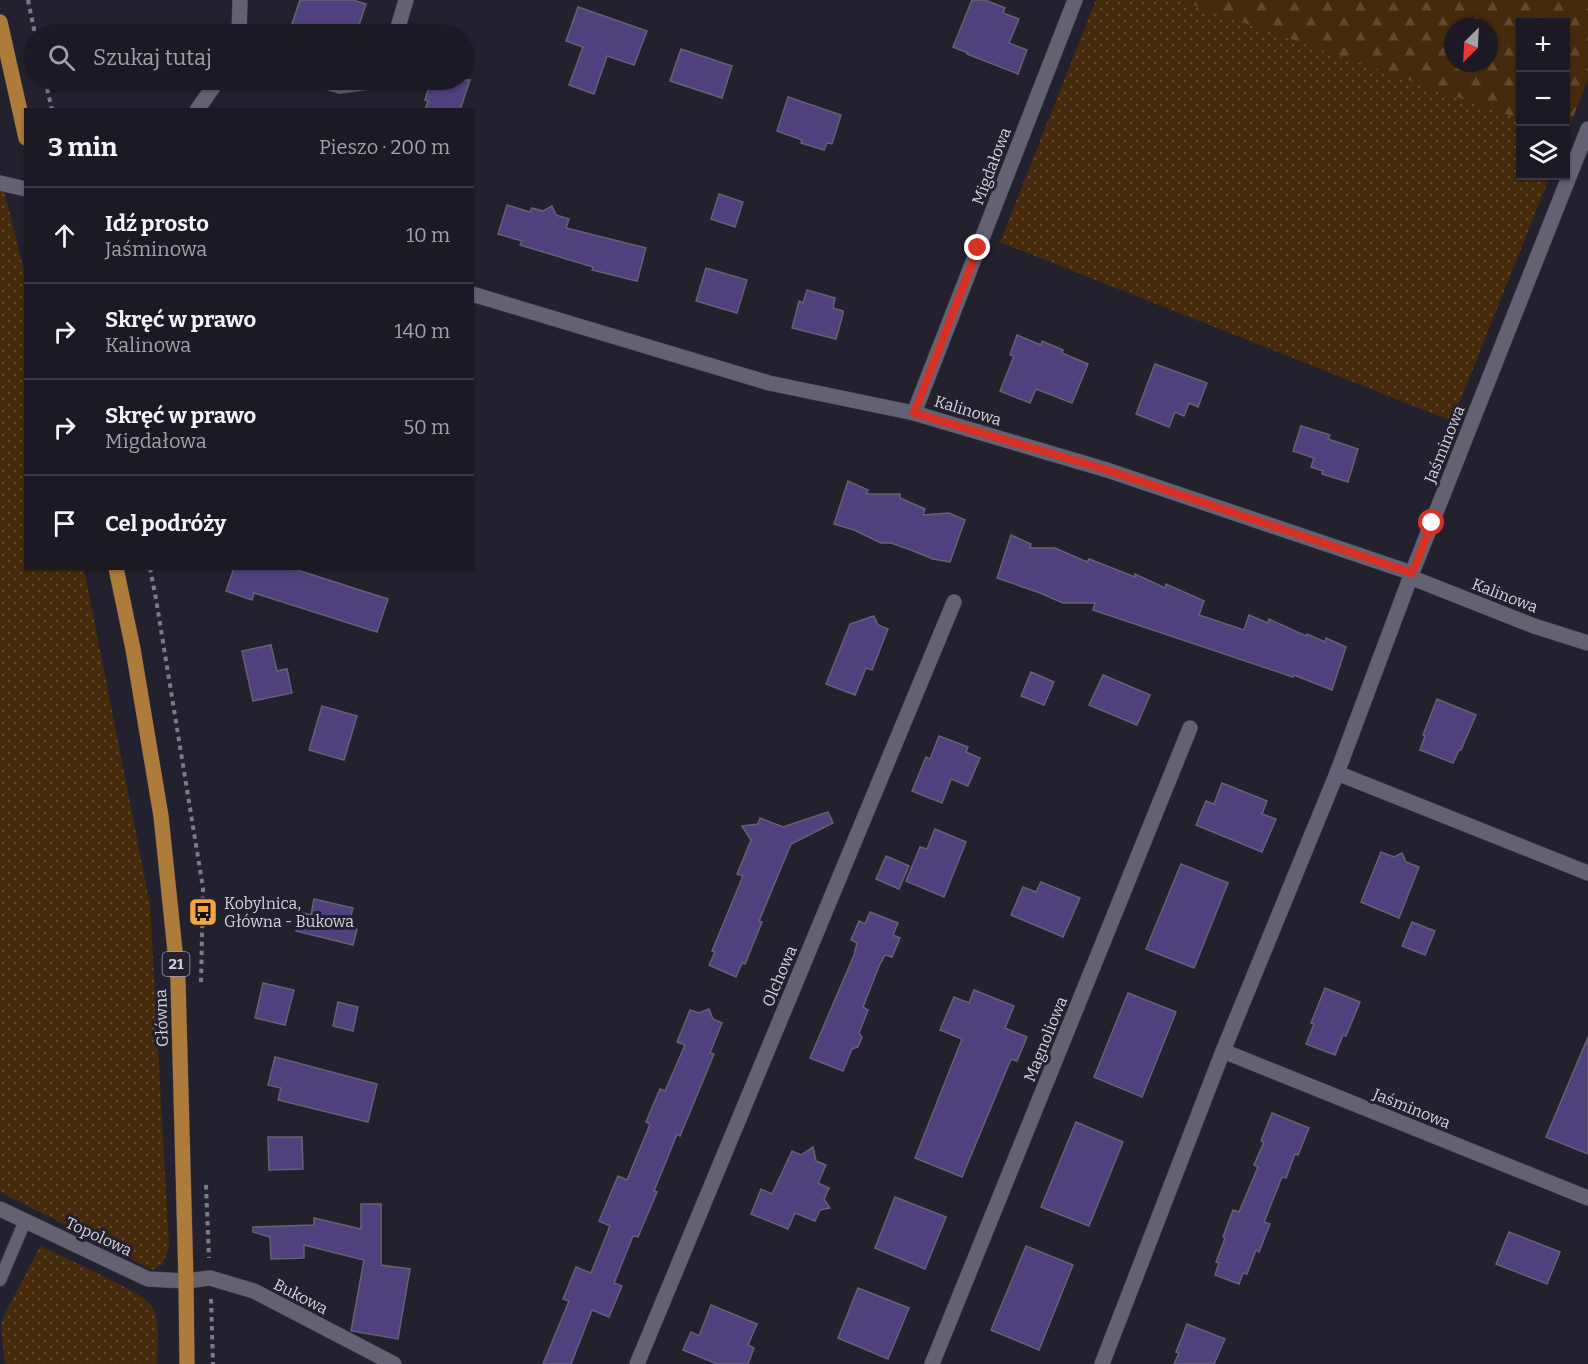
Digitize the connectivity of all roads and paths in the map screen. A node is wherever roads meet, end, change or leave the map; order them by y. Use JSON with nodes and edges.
{"nodes":[{"id":1,"x":28,"y":0,"type":"edge"},
{"id":2,"x":240,"y":0,"type":"edge"},
{"id":3,"x":406,"y":0,"type":"edge"},
{"id":4,"x":1075,"y":0,"type":"edge"},
{"id":5,"x":0,"y":22,"type":"edge"},
{"id":6,"x":33,"y":24,"type":"edge"},
{"id":7,"x":239,"y":24,"type":"edge"},
{"id":8,"x":399,"y":24,"type":"edge"},
{"id":9,"x":47,"y":90,"type":"edge"},
{"id":10,"x":211,"y":90,"type":"edge"},
{"id":11,"x":52,"y":108,"type":"edge"},
{"id":12,"x":198,"y":108,"type":"edge"},
{"id":13,"x":24,"y":129,"type":"edge"},
{"id":14,"x":1588,"y":129,"type":"edge"},
{"id":15,"x":0,"y":183,"type":"edge"},
{"id":16,"x":24,"y":189,"type":"edge"},
{"id":17,"x":474,"y":295,"type":"edge"},
{"id":18,"x":914,"y":413,"type":"junction"},
{"id":19,"x":116,"y":570,"type":"edge"},
{"id":20,"x":1411,"y":575,"type":"junction"},
{"id":21,"x":954,"y":602,"type":"dead end"},
{"id":22,"x":1588,"y":643,"type":"edge"},
{"id":23,"x":1190,"y":728,"type":"dead end"},
{"id":24,"x":1336,"y":773,"type":"junction"},
{"id":25,"x":1588,"y":873,"type":"edge"},
{"id":26,"x":1224,"y":1051,"type":"junction"},
{"id":27,"x":1588,"y":1198,"type":"edge"},
{"id":28,"x":0,"y":1209,"type":"edge"},
{"id":29,"x":25,"y":1221,"type":"junction"},
{"id":30,"x":0,"y":1280,"type":"edge"},
{"id":31,"x":186,"y":1281,"type":"junction"},
{"id":32,"x":187,"y":1364,"type":"edge"},
{"id":33,"x":394,"y":1364,"type":"edge"},
{"id":34,"x":637,"y":1364,"type":"edge"},
{"id":35,"x":932,"y":1364,"type":"edge"},
{"id":36,"x":1102,"y":1364,"type":"edge"}],
"edges":[{"from":1,"to":6,"type":"path"},
{"from":2,"to":7,"type":"street"},
{"from":3,"to":8,"type":"street"},
{"from":4,"to":18,"type":"street","name":"Migdałowa"},
{"from":5,"to":13,"type":"main road"},
{"from":9,"to":11,"type":"path"},
{"from":10,"to":12,"type":"street"},
{"from":14,"to":20,"type":"street","name":"Jaśminowa"},
{"from":15,"to":16,"type":"street"},
{"from":17,"to":18,"type":"street","name":"Kalinowa"},
{"from":18,"to":20,"type":"street","name":"Kalinowa"},
{"from":19,"to":31,"type":"main road","name":"Główna","number":"21"},
{"from":20,"to":22,"type":"street","name":"Kalinowa"},
{"from":20,"to":24,"type":"street","name":"Jaśminowa"},
{"from":21,"to":34,"type":"street","name":"Olchowa"},
{"from":23,"to":35,"type":"street","name":"Magnoliowa"},
{"from":24,"to":25,"type":"street"},
{"from":24,"to":26,"type":"street","name":"Jaśminowa"},
{"from":26,"to":27,"type":"street","name":"Jaśminowa"},
{"from":26,"to":36,"type":"street","name":"Jaśminowa"},
{"from":28,"to":29,"type":"street","name":"Topolowa"},
{"from":29,"to":30,"type":"lane"},
{"from":29,"to":31,"type":"street","name":"Topolowa"},
{"from":31,"to":32,"type":"main road","name":"Główna","number":"21"},
{"from":31,"to":33,"type":"street","name":"Bukowa"}]}
